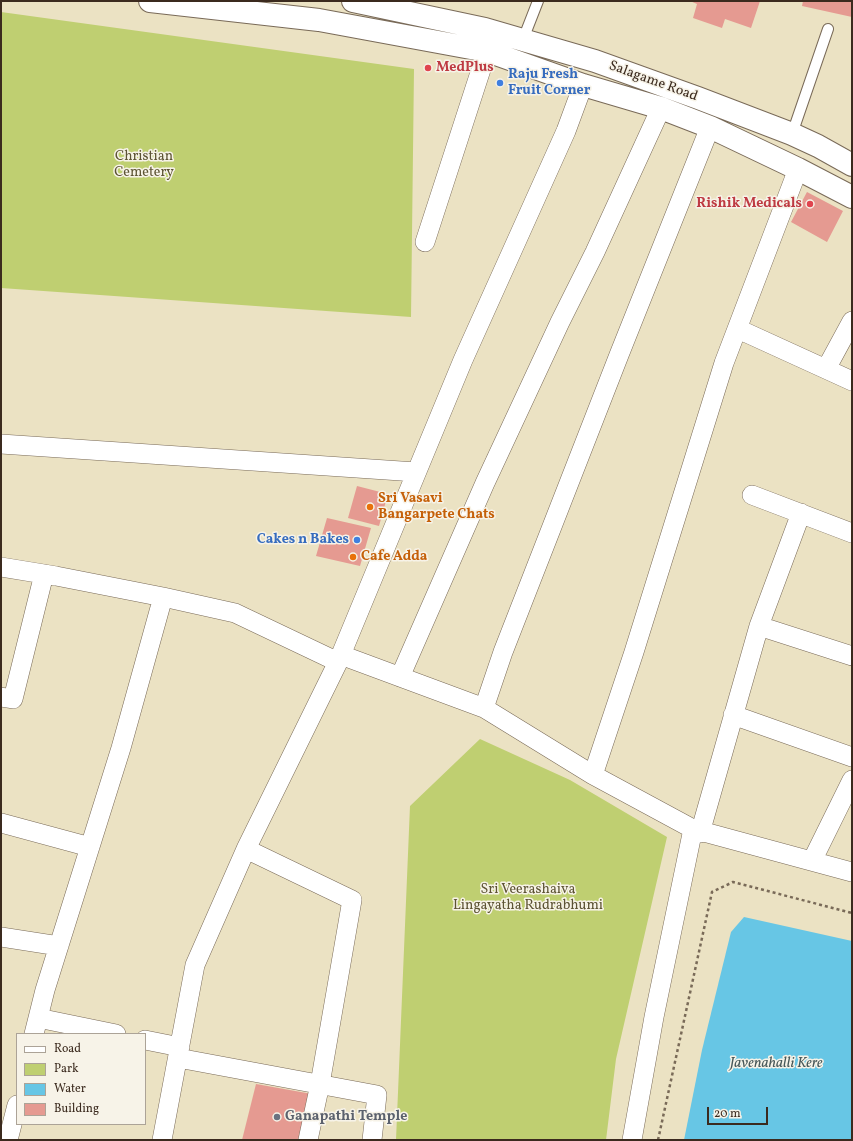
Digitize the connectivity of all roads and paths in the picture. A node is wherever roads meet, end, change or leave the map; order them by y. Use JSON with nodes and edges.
{"nodes":[{"id":1,"x":150,"y":1,"type":"edge"},
{"id":2,"x":353,"y":1,"type":"edge"},
{"id":3,"x":538,"y":1,"type":"edge"},
{"id":4,"x":828,"y":29,"type":"dead end"},
{"id":5,"x":522,"y":39,"type":"junction"},
{"id":6,"x":487,"y":51,"type":"junction"},
{"id":7,"x":515,"y":62,"type":"junction"},
{"id":8,"x":583,"y":85,"type":"junction"},
{"id":9,"x":661,"y":108,"type":"junction"},
{"id":10,"x":710,"y":127,"type":"junction"},
{"id":11,"x":792,"y":134,"type":"junction"},
{"id":12,"x":852,"y":165,"type":"edge"},
{"id":13,"x":798,"y":169,"type":"junction"},
{"id":14,"x":852,"y":197,"type":"edge"},
{"id":15,"x":425,"y":242,"type":"dead end"},
{"id":16,"x":852,"y":321,"type":"edge"},
{"id":17,"x":738,"y":329,"type":"junction"},
{"id":18,"x":826,"y":369,"type":"junction"},
{"id":19,"x":852,"y":381,"type":"edge"},
{"id":20,"x":1,"y":444,"type":"edge"},
{"id":21,"x":416,"y":472,"type":"junction"},
{"id":22,"x":752,"y":495,"type":"dead end"},
{"id":23,"x":801,"y":513,"type":"junction"},
{"id":24,"x":852,"y":533,"type":"edge"},
{"id":25,"x":1,"y":567,"type":"edge"},
{"id":26,"x":44,"y":574,"type":"junction"},
{"id":27,"x":163,"y":597,"type":"junction"},
{"id":28,"x":759,"y":626,"type":"junction"},
{"id":29,"x":852,"y":656,"type":"edge"},
{"id":30,"x":339,"y":658,"type":"junction"},
{"id":31,"x":400,"y":677,"type":"junction"},
{"id":32,"x":1,"y":697,"type":"edge"},
{"id":33,"x":484,"y":708,"type":"junction"},
{"id":34,"x":733,"y":715,"type":"junction"},
{"id":35,"x":852,"y":757,"type":"edge"},
{"id":36,"x":593,"y":775,"type":"junction"},
{"id":37,"x":852,"y":780,"type":"edge"},
{"id":38,"x":1,"y":823,"type":"edge"},
{"id":39,"x":696,"y":831,"type":"junction"},
{"id":40,"x":90,"y":847,"type":"junction"},
{"id":41,"x":246,"y":849,"type":"junction"},
{"id":42,"x":812,"y":862,"type":"junction"},
{"id":43,"x":852,"y":872,"type":"edge"},
{"id":44,"x":852,"y":913,"type":"edge"},
{"id":45,"x":1,"y":937,"type":"edge"},
{"id":46,"x":59,"y":946,"type":"junction"},
{"id":47,"x":36,"y":1026,"type":"edge"},
{"id":48,"x":106,"y":1033,"type":"edge"},
{"id":49,"x":146,"y":1040,"type":"edge"},
{"id":50,"x":179,"y":1053,"type":"junction"},
{"id":51,"x":320,"y":1084,"type":"junction"},
{"id":52,"x":16,"y":1109,"type":"edge"},
{"id":53,"x":8,"y":1140,"type":"edge"},
{"id":54,"x":162,"y":1140,"type":"edge"},
{"id":55,"x":308,"y":1140,"type":"edge"},
{"id":56,"x":372,"y":1140,"type":"edge"},
{"id":57,"x":632,"y":1140,"type":"edge"},
{"id":58,"x":658,"y":1140,"type":"edge"}],
"edges":[{"from":1,"to":6,"type":"main road"},
{"from":2,"to":5,"type":"main road","name":"Salagame Road"},
{"from":3,"to":5,"type":"lane"},
{"from":4,"to":11,"type":"lane"},
{"from":5,"to":7,"type":"lane"},
{"from":5,"to":11,"type":"main road","name":"Salagame Road"},
{"from":6,"to":7,"type":"main road"},
{"from":6,"to":15,"type":"street"},
{"from":7,"to":8,"type":"main road"},
{"from":8,"to":9,"type":"main road"},
{"from":8,"to":21,"type":"street"},
{"from":9,"to":10,"type":"main road"},
{"from":9,"to":31,"type":"street"},
{"from":10,"to":13,"type":"main road"},
{"from":10,"to":33,"type":"street"},
{"from":11,"to":12,"type":"main road","name":"Salagame Road"},
{"from":13,"to":14,"type":"main road"},
{"from":13,"to":17,"type":"street"},
{"from":16,"to":18,"type":"street"},
{"from":17,"to":18,"type":"street"},
{"from":17,"to":36,"type":"street"},
{"from":18,"to":19,"type":"street"},
{"from":20,"to":21,"type":"street"},
{"from":21,"to":30,"type":"street"},
{"from":22,"to":23,"type":"street"},
{"from":23,"to":24,"type":"street"},
{"from":23,"to":28,"type":"street"},
{"from":25,"to":26,"type":"street"},
{"from":26,"to":27,"type":"street"},
{"from":26,"to":32,"type":"street"},
{"from":27,"to":30,"type":"street"},
{"from":27,"to":40,"type":"street"},
{"from":28,"to":29,"type":"street"},
{"from":28,"to":34,"type":"street"},
{"from":30,"to":31,"type":"street"},
{"from":30,"to":41,"type":"street"},
{"from":31,"to":33,"type":"street"},
{"from":33,"to":36,"type":"street"},
{"from":34,"to":35,"type":"street"},
{"from":34,"to":39,"type":"street"},
{"from":36,"to":39,"type":"street"},
{"from":37,"to":42,"type":"street"},
{"from":38,"to":40,"type":"street"},
{"from":39,"to":42,"type":"street"},
{"from":39,"to":57,"type":"street"},
{"from":40,"to":46,"type":"street"},
{"from":41,"to":50,"type":"street"},
{"from":41,"to":51,"type":"street"},
{"from":42,"to":43,"type":"street"},
{"from":44,"to":58,"type":"path"},
{"from":45,"to":46,"type":"street"},
{"from":46,"to":47,"type":"street"},
{"from":47,"to":48,"type":"street"},
{"from":49,"to":50,"type":"street"},
{"from":50,"to":51,"type":"street"},
{"from":50,"to":54,"type":"street"},
{"from":51,"to":55,"type":"street"},
{"from":51,"to":56,"type":"street"},
{"from":52,"to":53,"type":"street"}]}
